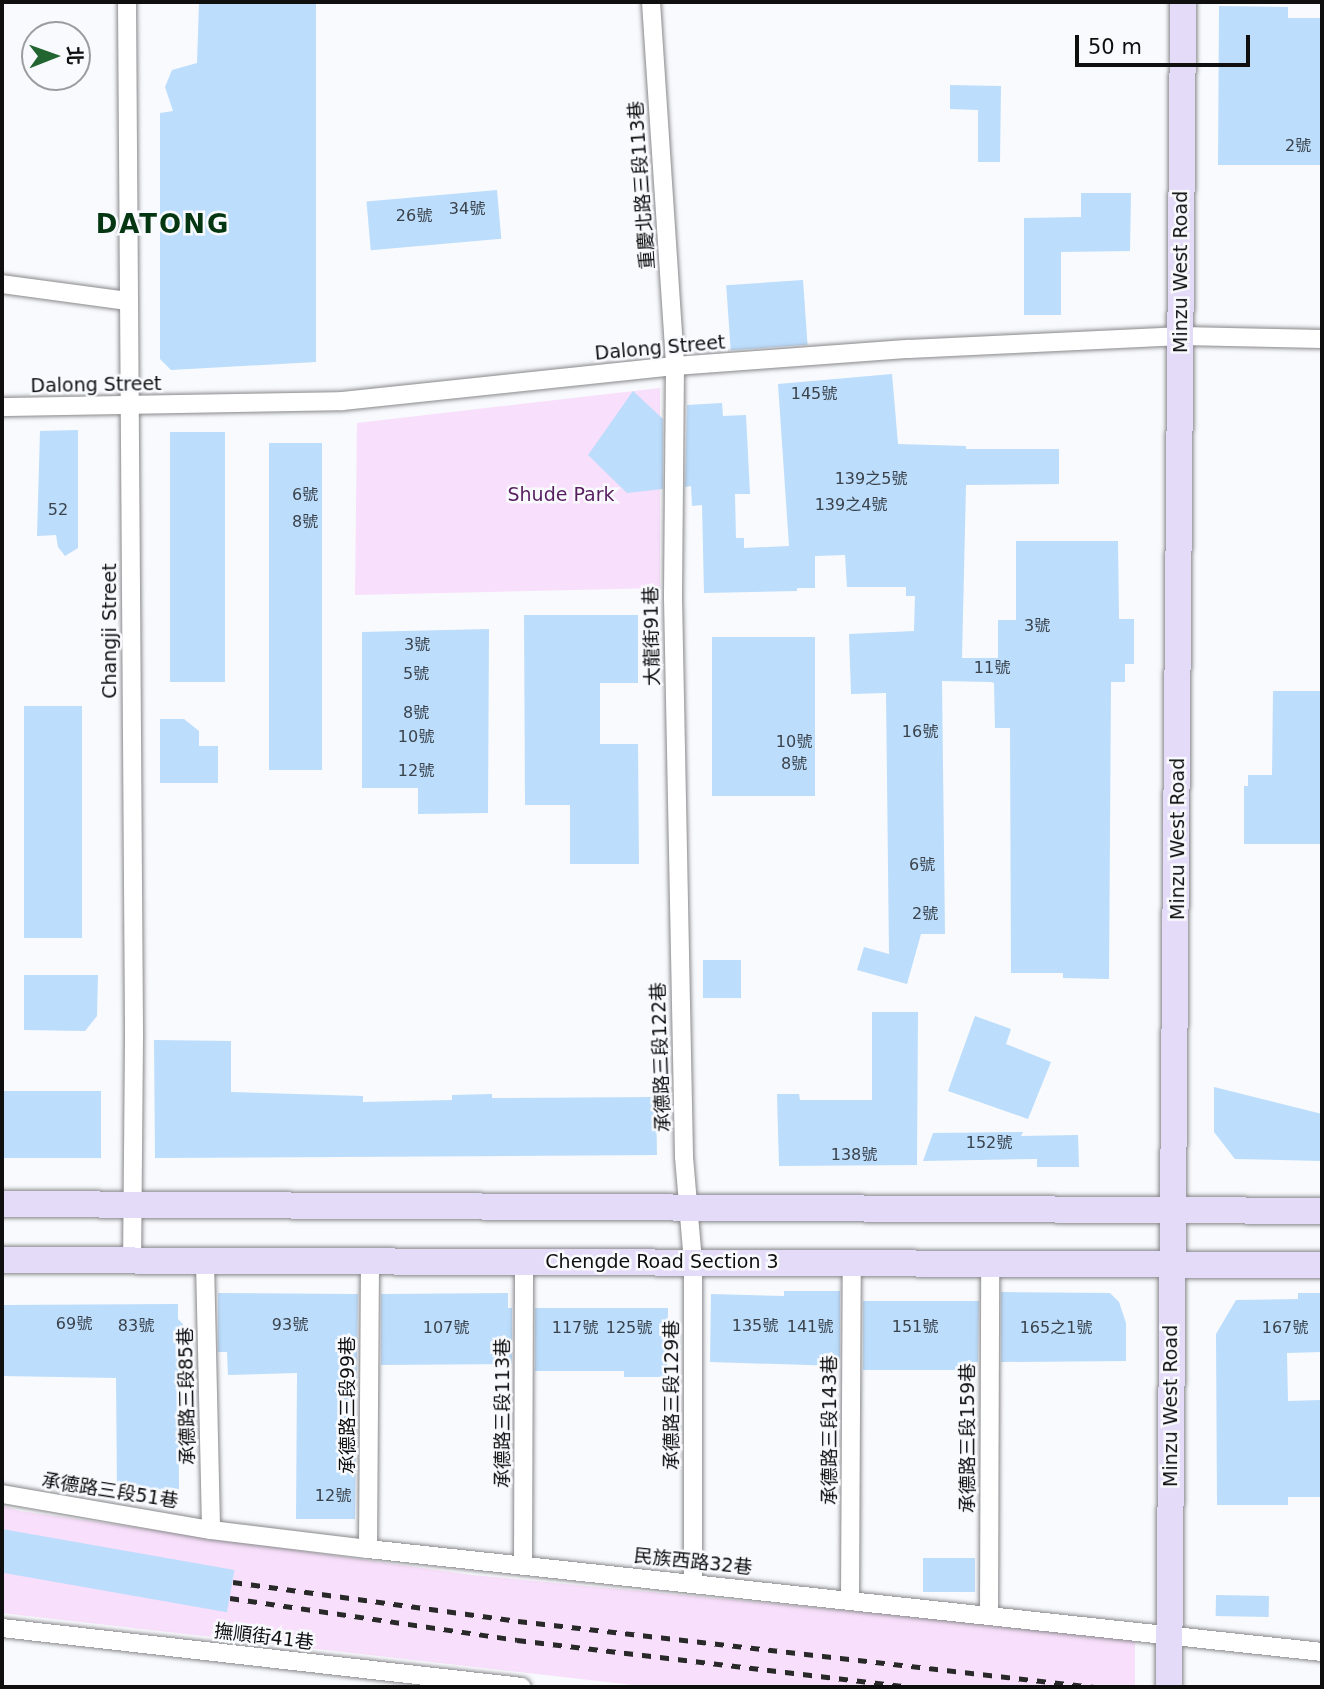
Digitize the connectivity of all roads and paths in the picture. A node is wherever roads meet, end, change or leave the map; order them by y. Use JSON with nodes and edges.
{"nodes":[{"id":1,"x":127,"y":2,"type":"edge"},
{"id":2,"x":651,"y":2,"type":"edge"},
{"id":3,"x":1183,"y":2,"type":"edge"},
{"id":4,"x":2,"y":284,"type":"edge"},
{"id":5,"x":128,"y":301,"type":"junction"},
{"id":6,"x":1181,"y":337,"type":"junction"},
{"id":7,"x":1322,"y":339,"type":"edge"},
{"id":8,"x":675,"y":366,"type":"junction"},
{"id":9,"x":130,"y":406,"type":"junction"},
{"id":10,"x":2,"y":408,"type":"edge"},
{"id":11,"x":677,"y":906,"type":"joint"},
{"id":12,"x":134,"y":1202,"type":"junction"},
{"id":13,"x":2,"y":1204,"type":"edge"},
{"id":14,"x":687,"y":1207,"type":"junction"},
{"id":15,"x":1174,"y":1209,"type":"junction"},
{"id":16,"x":1322,"y":1211,"type":"edge"},
{"id":17,"x":2,"y":1260,"type":"edge"},
{"id":18,"x":132,"y":1261,"type":"junction"},
{"id":19,"x":370,"y":1261,"type":"junction"},
{"id":20,"x":694,"y":1261,"type":"junction"},
{"id":21,"x":852,"y":1261,"type":"junction"},
{"id":22,"x":205,"y":1262,"type":"junction"},
{"id":23,"x":524,"y":1262,"type":"junction"},
{"id":24,"x":990,"y":1262,"type":"junction"},
{"id":25,"x":1171,"y":1264,"type":"junction"},
{"id":26,"x":1322,"y":1265,"type":"edge"},
{"id":27,"x":2,"y":1494,"type":"edge"},
{"id":28,"x":211,"y":1530,"type":"junction"},
{"id":29,"x":369,"y":1549,"type":"junction"},
{"id":30,"x":523,"y":1565,"type":"junction"},
{"id":31,"x":693,"y":1583,"type":"junction"},
{"id":32,"x":850,"y":1600,"type":"junction"},
{"id":33,"x":989,"y":1614,"type":"junction"},
{"id":34,"x":2,"y":1628,"type":"edge"},
{"id":35,"x":1171,"y":1635,"type":"junction"},
{"id":36,"x":1322,"y":1652,"type":"edge"},
{"id":37,"x":1172,"y":1684,"type":"edge"},
{"id":38,"x":522,"y":1687,"type":"edge"}],
"edges":[{"from":1,"to":5,"type":"street","name":"Changji Street"},
{"from":2,"to":8,"type":"street","name":"重慶北路三段113巷"},
{"from":3,"to":6,"type":"main road","name":"Minzu West Road"},
{"from":4,"to":5,"type":"street"},
{"from":5,"to":9,"type":"street","name":"Changji Street"},
{"from":6,"to":7,"type":"street","name":"Dalong Street"},
{"from":6,"to":8,"type":"street","name":"Dalong Street"},
{"from":6,"to":15,"type":"main road","name":"Minzu West Road"},
{"from":8,"to":9,"type":"street","name":"Dalong Street"},
{"from":8,"to":11,"type":"street","name":"大龍街91巷"},
{"from":9,"to":10,"type":"street","name":"Dalong Street"},
{"from":9,"to":12,"type":"street","name":"Changji Street"},
{"from":11,"to":14,"type":"street","name":"承德路三段122巷"},
{"from":12,"to":13,"type":"main road"},
{"from":12,"to":14,"type":"main road"},
{"from":12,"to":18,"type":"street","name":"Changji Street"},
{"from":14,"to":15,"type":"main road"},
{"from":14,"to":20,"type":"street","name":"承德路三段129巷"},
{"from":15,"to":16,"type":"main road"},
{"from":15,"to":25,"type":"main road","name":"Minzu West Road"},
{"from":17,"to":18,"type":"main road","name":"Chengde Road Section 3"},
{"from":18,"to":22,"type":"main road","name":"Chengde Road Section 3"},
{"from":19,"to":22,"type":"main road","name":"Chengde Road Section 3"},
{"from":19,"to":23,"type":"main road","name":"Chengde Road Section 3"},
{"from":19,"to":29,"type":"street","name":"承德路三段99巷"},
{"from":20,"to":21,"type":"main road","name":"Chengde Road Section 3"},
{"from":20,"to":23,"type":"main road","name":"Chengde Road Section 3"},
{"from":20,"to":31,"type":"street","name":"承德路三段129巷"},
{"from":21,"to":24,"type":"main road","name":"Chengde Road Section 3"},
{"from":21,"to":32,"type":"street","name":"承德路三段143巷"},
{"from":22,"to":28,"type":"street","name":"承德路三段85巷"},
{"from":23,"to":30,"type":"street","name":"承德路三段113巷"},
{"from":24,"to":25,"type":"main road","name":"Chengde Road Section 3"},
{"from":24,"to":33,"type":"street","name":"承德路三段159巷"},
{"from":25,"to":26,"type":"main road","name":"Chengde Road Section 3"},
{"from":25,"to":35,"type":"main road","name":"Minzu West Road"},
{"from":27,"to":28,"type":"street","name":"承德路三段51巷"},
{"from":28,"to":29,"type":"street","name":"民族西路32巷"},
{"from":29,"to":30,"type":"street","name":"民族西路32巷"},
{"from":30,"to":31,"type":"street","name":"民族西路32巷"},
{"from":31,"to":32,"type":"street","name":"民族西路32巷"},
{"from":32,"to":33,"type":"street","name":"民族西路32巷"},
{"from":33,"to":35,"type":"street","name":"民族西路32巷"},
{"from":34,"to":38,"type":"street","name":"撫順街41巷"},
{"from":35,"to":36,"type":"street","name":"民族西路32巷"},
{"from":35,"to":37,"type":"main road","name":"Minzu West Road"}]}
